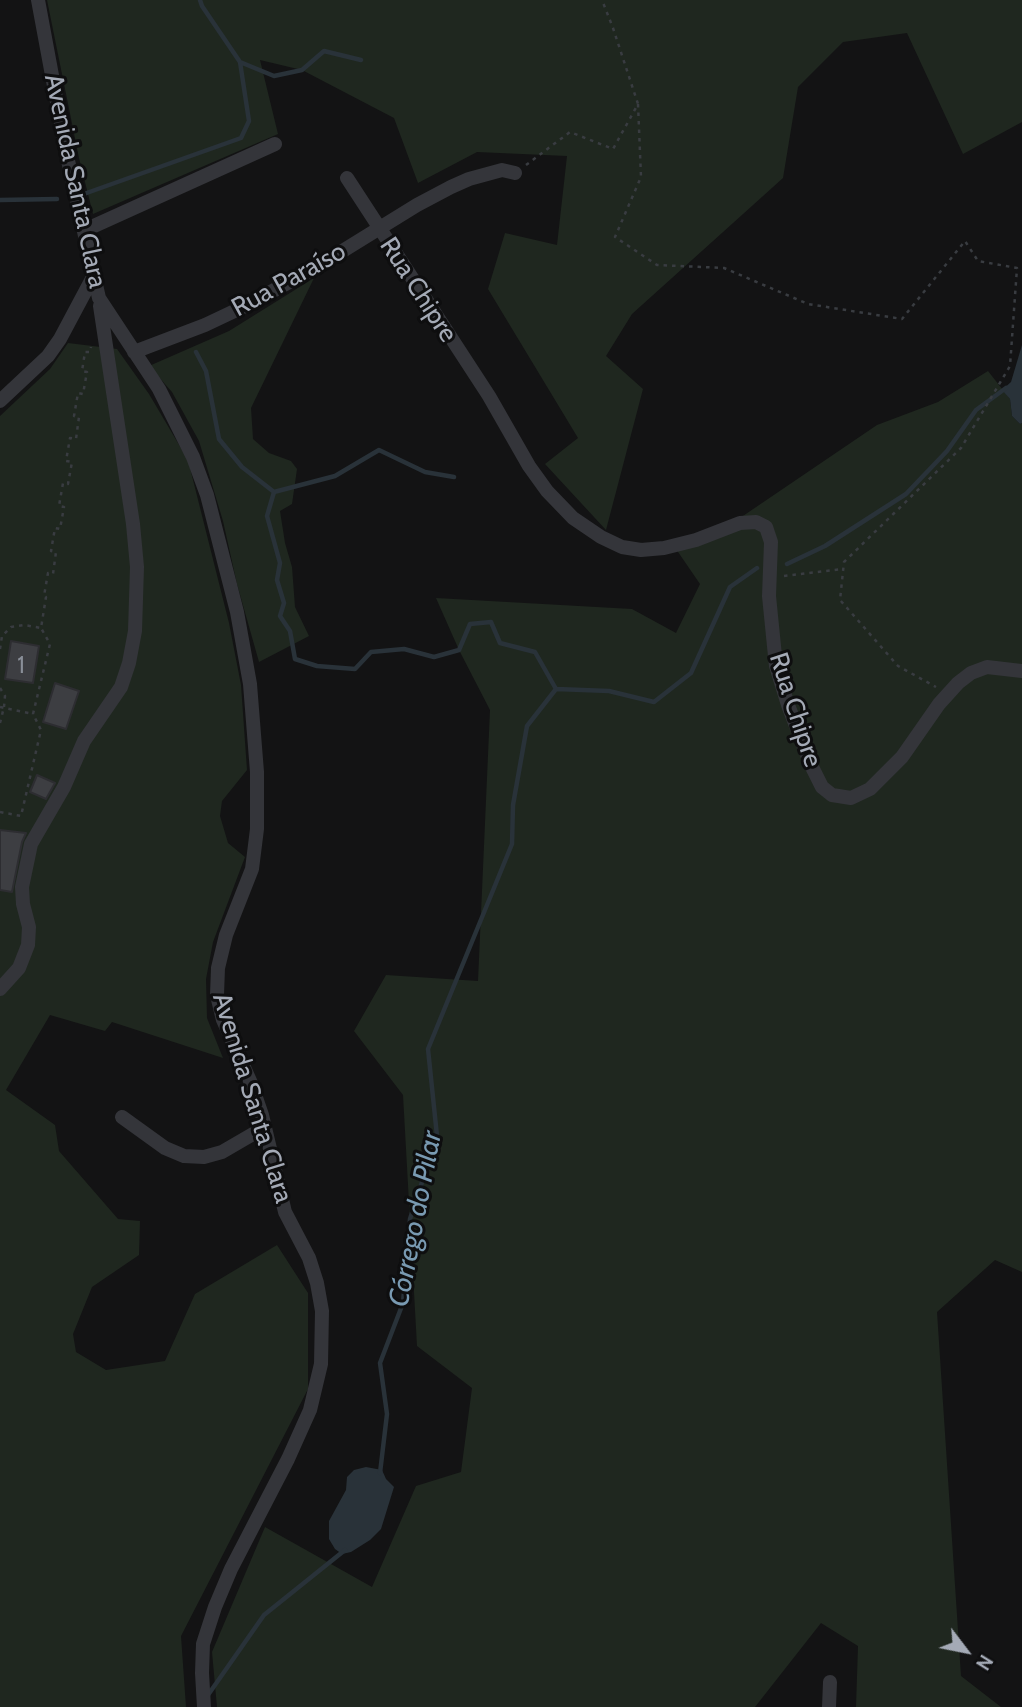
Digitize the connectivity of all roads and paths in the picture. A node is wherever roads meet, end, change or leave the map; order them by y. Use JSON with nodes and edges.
{"nodes":[{"id":1,"x":38,"y":0,"type":"edge"},
{"id":2,"x":602,"y":0,"type":"edge"},
{"id":3,"x":638,"y":104,"type":"junction"},
{"id":4,"x":275,"y":144,"type":"dead end"},
{"id":5,"x":516,"y":173,"type":"joint"},
{"id":6,"x":347,"y":178,"type":"dead end"},
{"id":7,"x":85,"y":230,"type":"junction"},
{"id":8,"x":379,"y":230,"type":"junction"},
{"id":9,"x":93,"y":277,"type":"junction"},
{"id":10,"x":99,"y":298,"type":"junction"},
{"id":11,"x":92,"y":342,"type":"dead end"},
{"id":12,"x":134,"y":352,"type":"junction"},
{"id":13,"x":0,"y":401,"type":"edge"},
{"id":14,"x":843,"y":569,"type":"junction"},
{"id":15,"x":770,"y":578,"type":"junction"},
{"id":16,"x":41,"y":628,"type":"junction"},
{"id":17,"x":0,"y":649,"type":"edge"},
{"id":18,"x":1022,"y":671,"type":"edge"},
{"id":19,"x":0,"y":688,"type":"edge"},
{"id":20,"x":948,"y":694,"type":"junction"},
{"id":21,"x":1,"y":708,"type":"edge"},
{"id":22,"x":33,"y":714,"type":"junction"},
{"id":23,"x":0,"y":723,"type":"edge"},
{"id":24,"x":0,"y":812,"type":"edge"},
{"id":25,"x":0,"y":989,"type":"edge"},
{"id":26,"x":122,"y":1117,"type":"dead end"},
{"id":27,"x":265,"y":1127,"type":"junction"},
{"id":28,"x":830,"y":1682,"type":"dead end"},
{"id":29,"x":204,"y":1707,"type":"edge"},
{"id":30,"x":829,"y":1707,"type":"edge"}],
"edges":[{"from":1,"to":7,"type":"street","name":"Avenida Santa Clara"},
{"from":2,"to":3,"type":"path"},
{"from":3,"to":5,"type":"path"},
{"from":3,"to":14,"type":"path"},
{"from":4,"to":7,"type":"street"},
{"from":5,"to":8,"type":"street","name":"Rua Paraíso"},
{"from":6,"to":8,"type":"street","name":"Rua Chipre"},
{"from":7,"to":9,"type":"street","name":"Avenida Santa Clara"},
{"from":8,"to":12,"type":"street","name":"Rua Paraíso"},
{"from":8,"to":15,"type":"street","name":"Rua Chipre"},
{"from":9,"to":10,"type":"street","name":"Avenida Santa Clara"},
{"from":9,"to":13,"type":"street"},
{"from":10,"to":12,"type":"street","name":"Avenida Santa Clara"},
{"from":10,"to":25,"type":"street"},
{"from":11,"to":16,"type":"path"},
{"from":12,"to":27,"type":"street","name":"Avenida Santa Clara"},
{"from":14,"to":15,"type":"path"},
{"from":14,"to":20,"type":"path"},
{"from":15,"to":20,"type":"street","name":"Rua Chipre"},
{"from":16,"to":17,"type":"path"},
{"from":16,"to":22,"type":"path"},
{"from":18,"to":20,"type":"street","name":"Rua Chipre"},
{"from":19,"to":21,"type":"path"},
{"from":21,"to":22,"type":"path"},
{"from":21,"to":23,"type":"path"},
{"from":22,"to":24,"type":"path"},
{"from":26,"to":27,"type":"street"},
{"from":27,"to":29,"type":"street","name":"Avenida Santa Clara"},
{"from":28,"to":30,"type":"street"}]}
